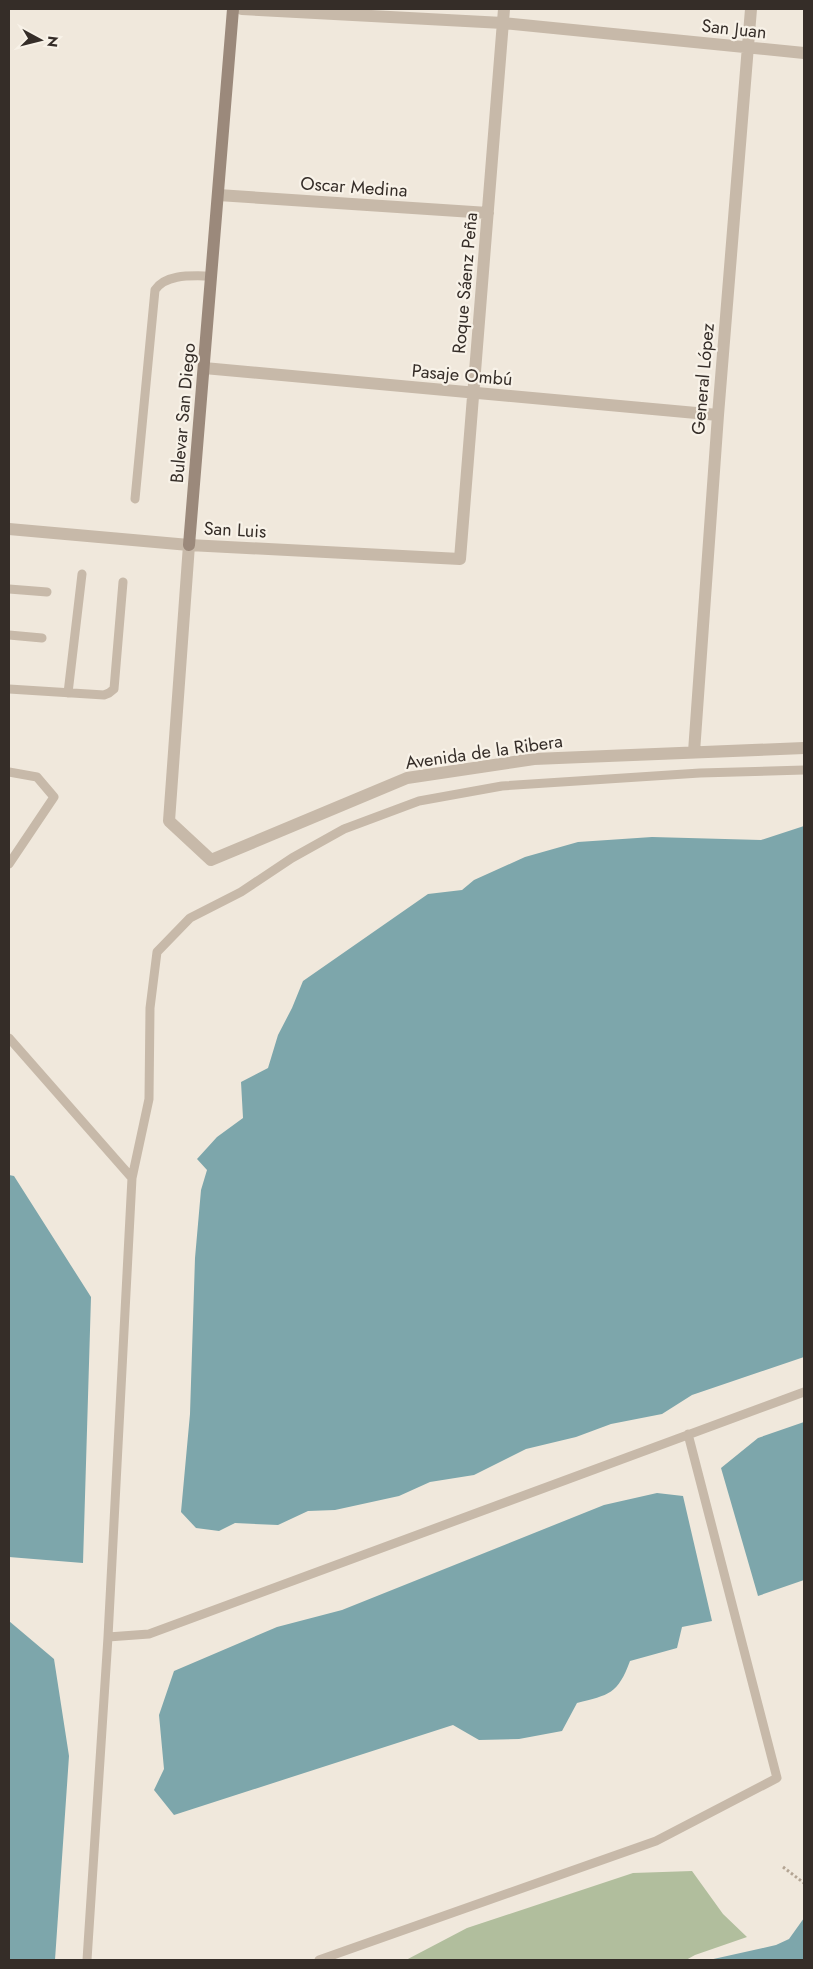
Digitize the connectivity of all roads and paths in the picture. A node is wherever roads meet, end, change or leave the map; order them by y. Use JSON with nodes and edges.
{"nodes":[{"id":1,"x":233,"y":9,"type":"edge"},
{"id":2,"x":242,"y":9,"type":"edge"},
{"id":3,"x":504,"y":9,"type":"edge"},
{"id":4,"x":752,"y":9,"type":"edge"},
{"id":5,"x":503,"y":22,"type":"junction"},
{"id":6,"x":748,"y":48,"type":"junction"},
{"id":7,"x":804,"y":53,"type":"edge"},
{"id":8,"x":218,"y":195,"type":"junction"},
{"id":9,"x":488,"y":213,"type":"junction"},
{"id":10,"x":211,"y":276,"type":"junction"},
{"id":11,"x":204,"y":368,"type":"junction"},
{"id":12,"x":474,"y":393,"type":"junction"},
{"id":13,"x":718,"y":415,"type":"junction"},
{"id":14,"x":135,"y":499,"type":"dead end"},
{"id":15,"x":9,"y":529,"type":"edge"},
{"id":16,"x":189,"y":545,"type":"junction"},
{"id":17,"x":460,"y":559,"type":"joint"},
{"id":18,"x":82,"y":574,"type":"dead end"},
{"id":19,"x":122,"y":582,"type":"dead end"},
{"id":20,"x":9,"y":590,"type":"edge"},
{"id":21,"x":46,"y":592,"type":"dead end"},
{"id":22,"x":9,"y":635,"type":"edge"},
{"id":23,"x":42,"y":638,"type":"dead end"},
{"id":24,"x":9,"y":689,"type":"edge"},
{"id":25,"x":68,"y":693,"type":"junction"},
{"id":26,"x":804,"y":748,"type":"edge"},
{"id":27,"x":694,"y":752,"type":"junction"},
{"id":28,"x":804,"y":770,"type":"edge"},
{"id":29,"x":9,"y":772,"type":"edge"},
{"id":30,"x":169,"y":821,"type":"joint"},
{"id":31,"x":9,"y":864,"type":"edge"},
{"id":32,"x":9,"y":1038,"type":"edge"},
{"id":33,"x":132,"y":1178,"type":"junction"},
{"id":34,"x":804,"y":1392,"type":"edge"},
{"id":35,"x":688,"y":1434,"type":"junction"},
{"id":36,"x":108,"y":1637,"type":"junction"},
{"id":37,"x":783,"y":1867,"type":"dead end"},
{"id":38,"x":804,"y":1882,"type":"edge"},
{"id":39,"x":87,"y":1960,"type":"edge"},
{"id":40,"x":319,"y":1960,"type":"edge"}],
"edges":[{"from":1,"to":8,"type":"street","name":"Bulevar San Diego"},
{"from":2,"to":5,"type":"street","name":"San Juan"},
{"from":3,"to":5,"type":"street","name":"Roque Sáenz Peña"},
{"from":4,"to":6,"type":"street","name":"General López"},
{"from":5,"to":6,"type":"street","name":"San Juan"},
{"from":5,"to":9,"type":"street","name":"Roque Sáenz Peña"},
{"from":6,"to":7,"type":"street","name":"San Juan"},
{"from":6,"to":13,"type":"street","name":"General López"},
{"from":8,"to":9,"type":"street","name":"Oscar Medina"},
{"from":8,"to":10,"type":"street","name":"Bulevar San Diego"},
{"from":9,"to":12,"type":"street","name":"Roque Sáenz Peña"},
{"from":10,"to":11,"type":"street","name":"Bulevar San Diego"},
{"from":10,"to":14,"type":"lane"},
{"from":11,"to":12,"type":"street","name":"Pasaje Ombú"},
{"from":11,"to":16,"type":"street","name":"Bulevar San Diego"},
{"from":12,"to":13,"type":"street","name":"Pasaje Ombú"},
{"from":12,"to":17,"type":"street","name":"Roque Sáenz Peña"},
{"from":13,"to":27,"type":"street","name":"General López"},
{"from":15,"to":16,"type":"street","name":"San Luis"},
{"from":16,"to":17,"type":"street","name":"San Luis"},
{"from":16,"to":30,"type":"street","name":"Bulevar San Diego"},
{"from":18,"to":25,"type":"lane"},
{"from":19,"to":25,"type":"lane"},
{"from":20,"to":21,"type":"lane"},
{"from":22,"to":23,"type":"lane"},
{"from":24,"to":25,"type":"lane"},
{"from":26,"to":27,"type":"street","name":"Avenida de la Ribera"},
{"from":27,"to":30,"type":"street","name":"Avenida de la Ribera"},
{"from":28,"to":33,"type":"lane"},
{"from":29,"to":31,"type":"lane"},
{"from":32,"to":33,"type":"lane"},
{"from":33,"to":36,"type":"lane"},
{"from":34,"to":35,"type":"lane"},
{"from":35,"to":36,"type":"lane"},
{"from":35,"to":40,"type":"lane"},
{"from":36,"to":39,"type":"lane"},
{"from":37,"to":38,"type":"path"}]}
